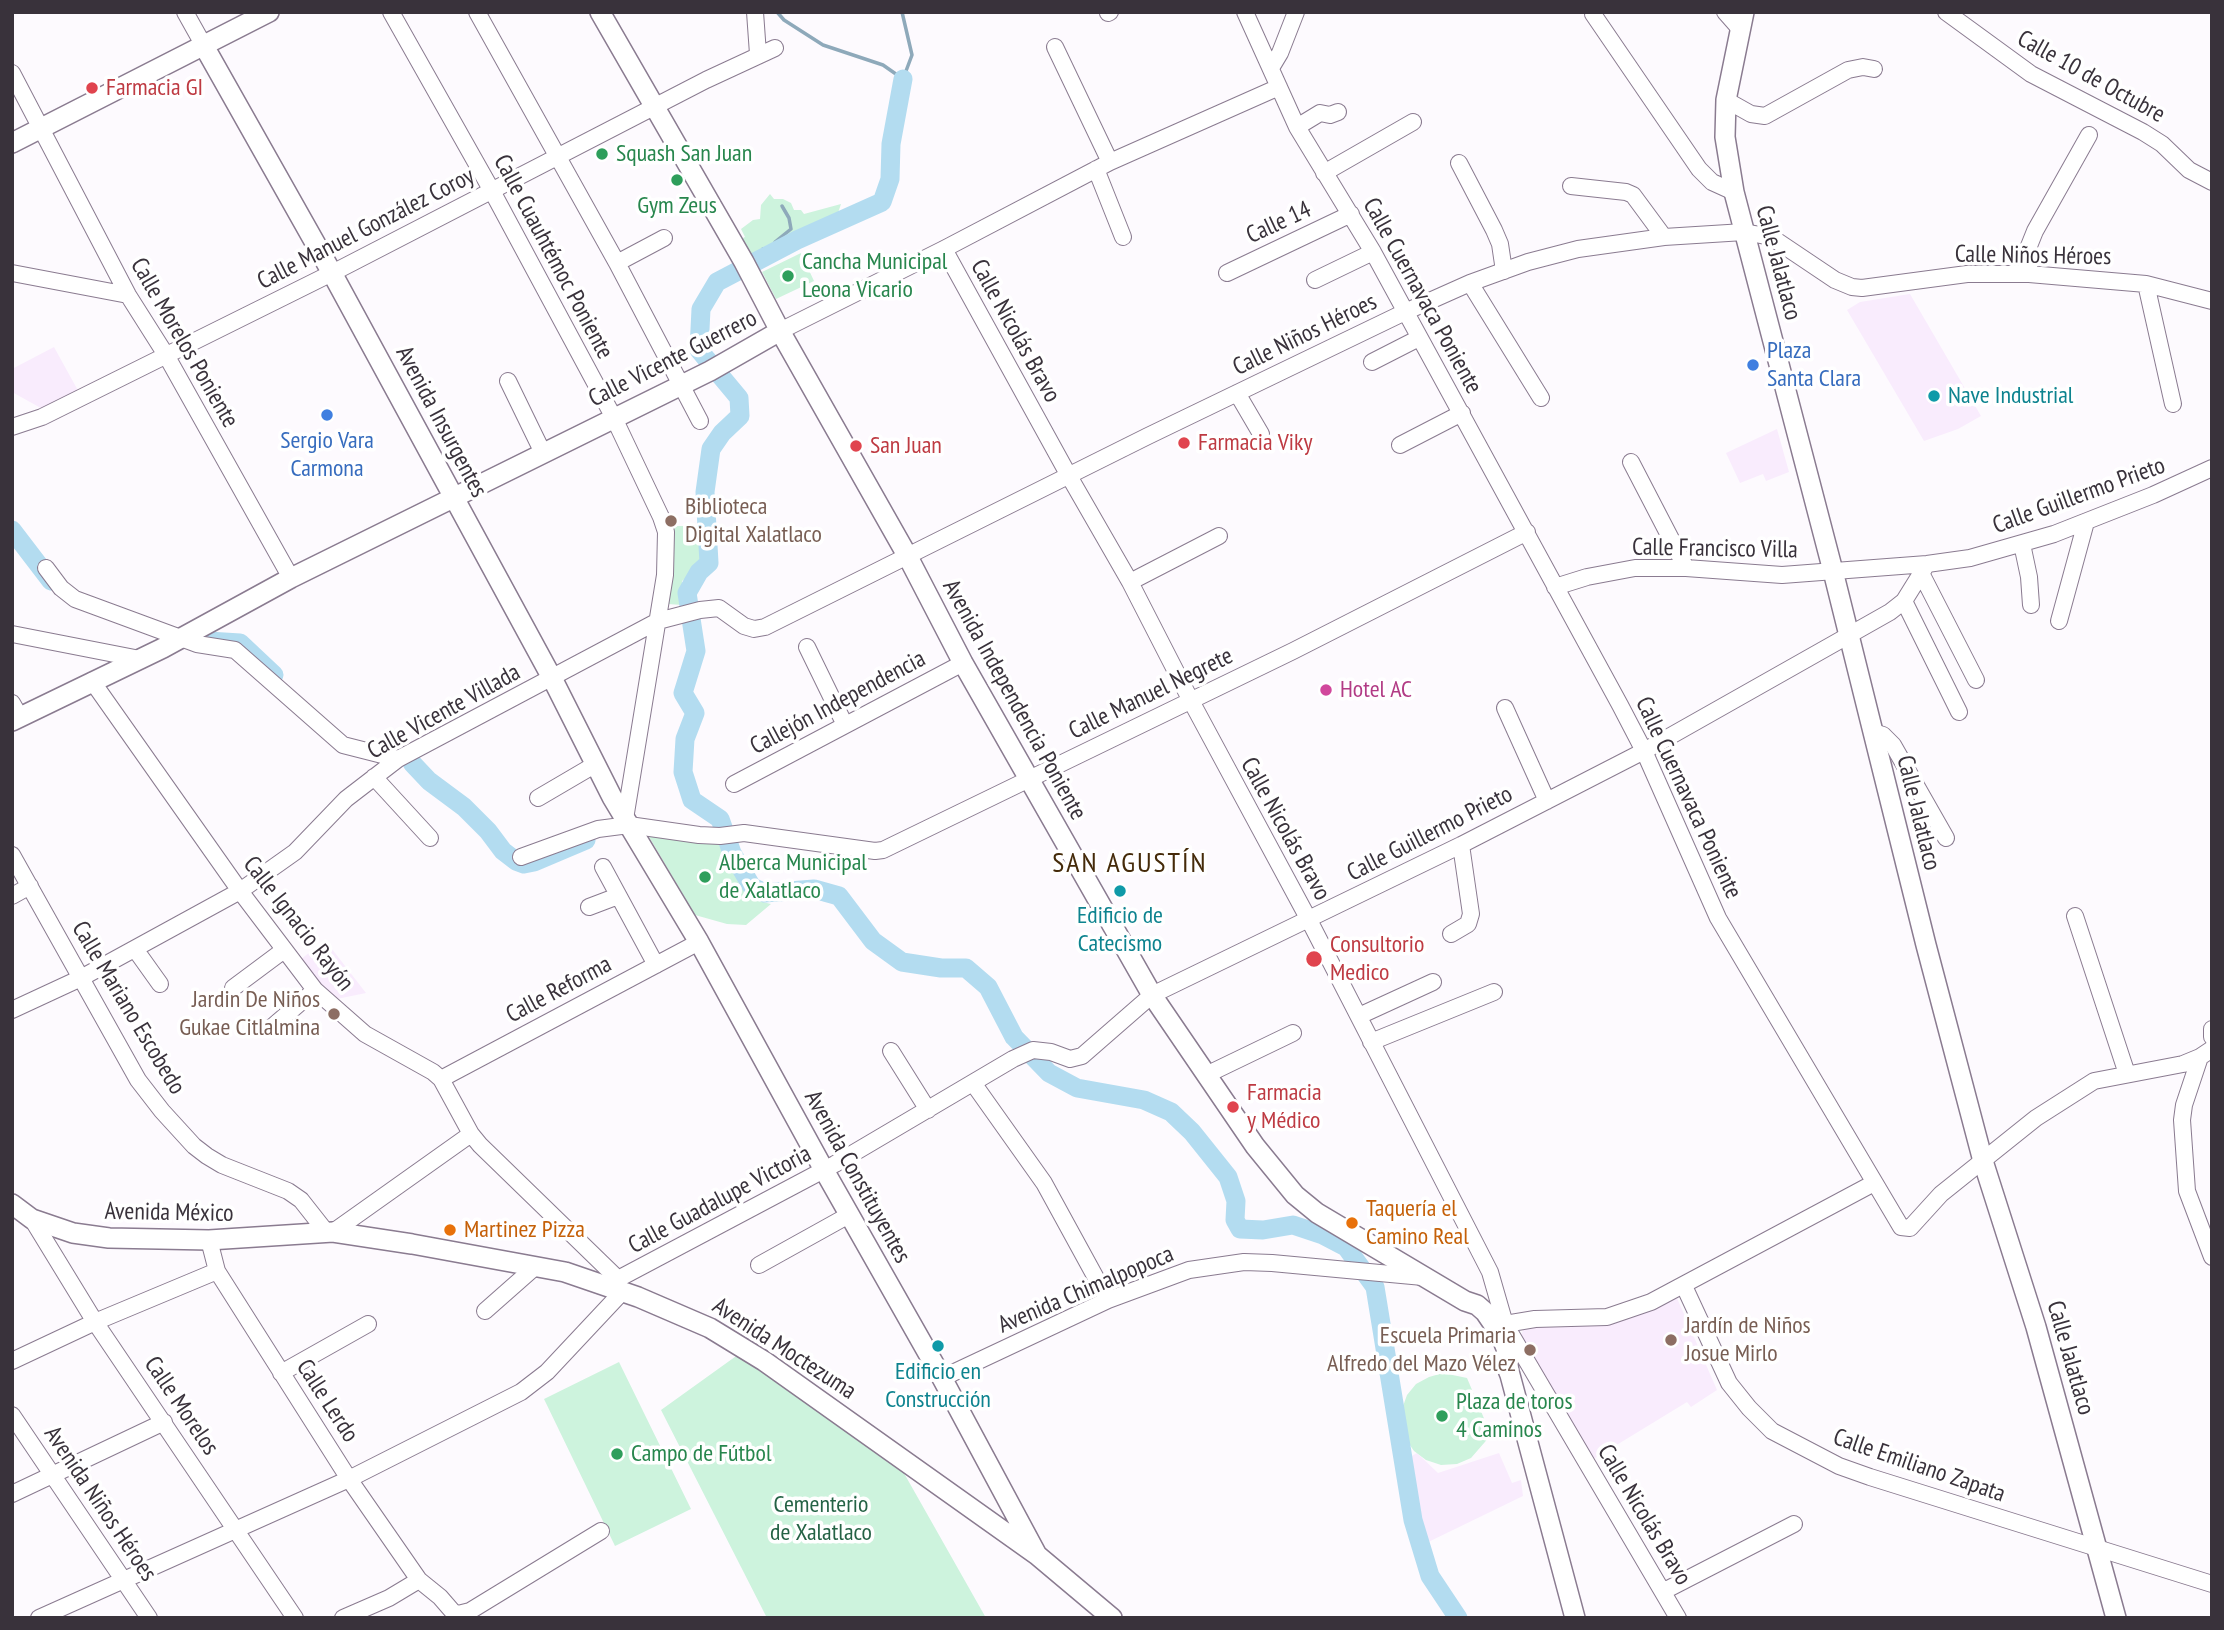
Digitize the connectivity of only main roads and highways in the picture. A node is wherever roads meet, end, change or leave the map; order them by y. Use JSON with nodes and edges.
{"nodes":[{"id":1,"x":268,"y":12,"type":"edge"},
{"id":2,"x":600,"y":12,"type":"edge"},
{"id":3,"x":1742,"y":21,"type":"edge"},
{"id":4,"x":204,"y":46,"type":"junction"},
{"id":5,"x":12,"y":143,"type":"edge"},
{"id":6,"x":780,"y":331,"type":"junction"},
{"id":7,"x":454,"y":498,"type":"junction"},
{"id":8,"x":15,"y":714,"type":"edge"},
{"id":9,"x":627,"y":822,"type":"joint"},
{"id":10,"x":12,"y":1204,"type":"edge"},
{"id":11,"x":330,"y":1233,"type":"joint"},
{"id":12,"x":1465,"y":1301,"type":"junction"},
{"id":13,"x":1509,"y":1372,"type":"junction"},
{"id":14,"x":1037,"y":1555,"type":"junction"},
{"id":15,"x":1112,"y":1618,"type":"edge"},
{"id":16,"x":1575,"y":1618,"type":"edge"},
{"id":17,"x":2116,"y":1618,"type":"edge"}],
"edges":[{"from":1,"to":4,"type":"main road"},
{"from":2,"to":6,"type":"main road","name":"Avenida Independencia Poniente"},
{"from":3,"to":17,"type":"main road","name":"Calle Jalatlaco"},
{"from":4,"to":5,"type":"main road"},
{"from":4,"to":7,"type":"main road","name":"Avenida Insurgentes"},
{"from":6,"to":7,"type":"main road","name":"Calle Vicente Guerrero"},
{"from":6,"to":12,"type":"main road","name":"Avenida Independencia Poniente"},
{"from":7,"to":8,"type":"main road","name":"Calle Vicente Guerrero"},
{"from":7,"to":9,"type":"main road","name":"Avenida Insurgentes"},
{"from":9,"to":14,"type":"main road","name":"Avenida Constituyentes"},
{"from":10,"to":11,"type":"main road","name":"Avenida México"},
{"from":11,"to":14,"type":"main road","name":"Avenida Moctezuma"},
{"from":12,"to":13,"type":"main road","name":"Avenida Independencia Poniente"},
{"from":12,"to":13,"type":"main road","name":"Avenida Independencia Poniente"},
{"from":13,"to":16,"type":"main road","name":"Avenida Independencia Poniente"},
{"from":14,"to":15,"type":"main road","name":"Avenida Moctezuma"}]}
